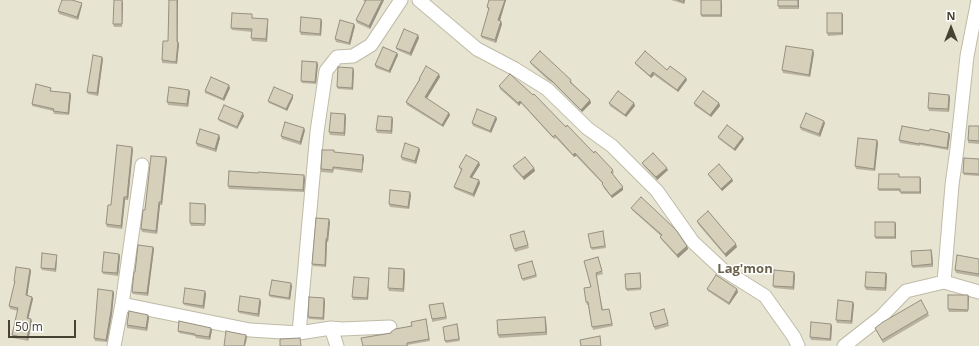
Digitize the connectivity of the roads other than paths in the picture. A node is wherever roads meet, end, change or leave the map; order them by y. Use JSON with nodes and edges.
{"nodes":[{"id":1,"x":401,"y":0,"type":"edge"},
{"id":2,"x":419,"y":0,"type":"edge"},
{"id":3,"x":978,"y":0,"type":"edge"},
{"id":4,"x":142,"y":165,"type":"dead end"},
{"id":5,"x":944,"y":282,"type":"junction"},
{"id":6,"x":979,"y":292,"type":"edge"},
{"id":7,"x":122,"y":304,"type":"junction"},
{"id":8,"x":390,"y":327,"type":"dead end"},
{"id":9,"x":331,"y":328,"type":"junction"},
{"id":10,"x":299,"y":333,"type":"junction"},
{"id":11,"x":114,"y":346,"type":"edge"},
{"id":12,"x":337,"y":346,"type":"edge"},
{"id":13,"x":798,"y":346,"type":"edge"},
{"id":14,"x":844,"y":346,"type":"edge"}],
"edges":[{"from":1,"to":10,"type":"street"},
{"from":2,"to":13,"type":"street"},
{"from":3,"to":5,"type":"street"},
{"from":4,"to":7,"type":"street"},
{"from":5,"to":6,"type":"street"},
{"from":5,"to":14,"type":"street"},
{"from":7,"to":10,"type":"street"},
{"from":7,"to":11,"type":"street"},
{"from":8,"to":9,"type":"street"},
{"from":9,"to":10,"type":"street"},
{"from":9,"to":12,"type":"street"}]}
